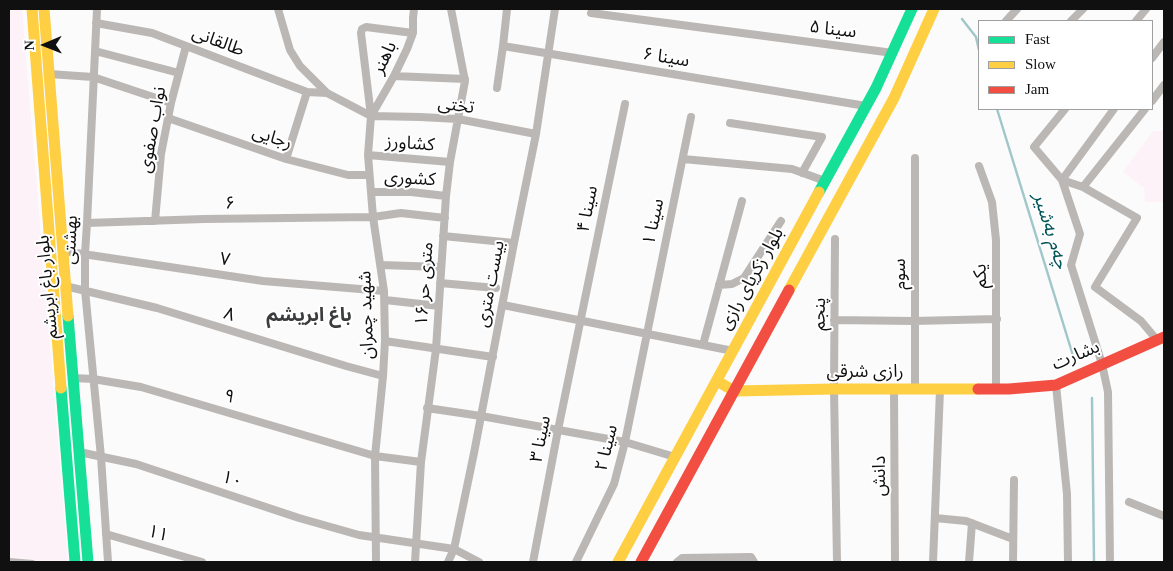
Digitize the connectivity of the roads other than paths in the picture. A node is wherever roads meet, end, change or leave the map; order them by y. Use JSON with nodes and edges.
{"nodes":[{"id":1,"x":32,"y":9,"type":"edge"},
{"id":2,"x":44,"y":9,"type":"edge"},
{"id":3,"x":97,"y":9,"type":"edge"},
{"id":4,"x":278,"y":9,"type":"edge"},
{"id":5,"x":414,"y":9,"type":"edge"},
{"id":6,"x":451,"y":9,"type":"edge"},
{"id":7,"x":508,"y":9,"type":"edge"},
{"id":8,"x":555,"y":9,"type":"edge"},
{"id":9,"x":912,"y":9,"type":"edge"},
{"id":10,"x":934,"y":9,"type":"edge"},
{"id":11,"x":1017,"y":9,"type":"edge"},
{"id":12,"x":1083,"y":9,"type":"edge"},
{"id":13,"x":1146,"y":9,"type":"edge"},
{"id":14,"x":591,"y":13,"type":"dead end"},
{"id":15,"x":1007,"y":20,"type":"edge"},
{"id":16,"x":1072,"y":20,"type":"edge"},
{"id":17,"x":1137,"y":20,"type":"edge"},
{"id":18,"x":96,"y":23,"type":"junction"},
{"id":19,"x":413,"y":33,"type":"junction"},
{"id":20,"x":1164,"y":42,"type":"edge"},
{"id":21,"x":186,"y":46,"type":"junction"},
{"id":22,"x":503,"y":46,"type":"junction"},
{"id":23,"x":95,"y":51,"type":"junction"},
{"id":24,"x":893,"y":52,"type":"junction"},
{"id":25,"x":548,"y":54,"type":"junction"},
{"id":26,"x":1153,"y":57,"type":"edge"},
{"id":27,"x":179,"y":73,"type":"junction"},
{"id":28,"x":49,"y":74,"type":"junction"},
{"id":29,"x":394,"y":76,"type":"junction"},
{"id":30,"x":93,"y":77,"type":"junction"},
{"id":31,"x":465,"y":79,"type":"junction"},
{"id":32,"x":1164,"y":85,"type":"edge"},
{"id":33,"x":497,"y":88,"type":"dead end"},
{"id":34,"x":306,"y":92,"type":"junction"},
{"id":35,"x":327,"y":93,"type":"junction"},
{"id":36,"x":1153,"y":99,"type":"edge"},
{"id":37,"x":171,"y":103,"type":"junction"},
{"id":38,"x":625,"y":104,"type":"dead end"},
{"id":39,"x":866,"y":106,"type":"junction"},
{"id":40,"x":1064,"y":110,"type":"edge"},
{"id":41,"x":1113,"y":110,"type":"edge"},
{"id":42,"x":1144,"y":110,"type":"edge"},
{"id":43,"x":371,"y":116,"type":"junction"},
{"id":44,"x":690,"y":117,"type":"dead end"},
{"id":45,"x":168,"y":118,"type":"junction"},
{"id":46,"x":458,"y":119,"type":"junction"},
{"id":47,"x":730,"y":123,"type":"dead end"},
{"id":48,"x":536,"y":134,"type":"junction"},
{"id":49,"x":368,"y":155,"type":"junction"},
{"id":50,"x":915,"y":158,"type":"dead end"},
{"id":51,"x":286,"y":159,"type":"junction"},
{"id":52,"x":683,"y":159,"type":"junction"},
{"id":53,"x":450,"y":162,"type":"junction"},
{"id":54,"x":979,"y":166,"type":"dead end"},
{"id":55,"x":802,"y":173,"type":"junction"},
{"id":56,"x":370,"y":175,"type":"junction"},
{"id":57,"x":1062,"y":180,"type":"junction"},
{"id":58,"x":826,"y":181,"type":"junction"},
{"id":59,"x":1083,"y":188,"type":"junction"},
{"id":60,"x":371,"y":192,"type":"junction"},
{"id":61,"x":446,"y":196,"type":"junction"},
{"id":62,"x":742,"y":201,"type":"dead end"},
{"id":63,"x":373,"y":217,"type":"junction"},
{"id":64,"x":445,"y":218,"type":"junction"},
{"id":65,"x":155,"y":221,"type":"junction"},
{"id":66,"x":781,"y":221,"type":"dead end"},
{"id":67,"x":87,"y":223,"type":"junction"},
{"id":68,"x":443,"y":236,"type":"junction"},
{"id":69,"x":835,"y":239,"type":"dead end"},
{"id":70,"x":514,"y":243,"type":"junction"},
{"id":71,"x":63,"y":251,"type":"junction"},
{"id":72,"x":85,"y":254,"type":"junction"},
{"id":73,"x":381,"y":265,"type":"junction"},
{"id":74,"x":441,"y":267,"type":"junction"},
{"id":75,"x":440,"y":283,"type":"junction"},
{"id":76,"x":720,"y":285,"type":"junction"},
{"id":77,"x":65,"y":286,"type":"junction"},
{"id":78,"x":496,"y":288,"type":"dead end"},
{"id":79,"x":85,"y":290,"type":"junction"},
{"id":80,"x":384,"y":291,"type":"junction"},
{"id":81,"x":385,"y":300,"type":"junction"},
{"id":82,"x":503,"y":305,"type":"junction"},
{"id":83,"x":439,"y":306,"type":"junction"},
{"id":84,"x":997,"y":319,"type":"junction"},
{"id":85,"x":834,"y":320,"type":"junction"},
{"id":86,"x":581,"y":321,"type":"junction"},
{"id":87,"x":914,"y":321,"type":"junction"},
{"id":88,"x":646,"y":334,"type":"junction"},
{"id":89,"x":1161,"y":339,"type":"edge"},
{"id":90,"x":385,"y":341,"type":"junction"},
{"id":91,"x":703,"y":345,"type":"junction"},
{"id":92,"x":436,"y":349,"type":"junction"},
{"id":93,"x":733,"y":351,"type":"junction"},
{"id":94,"x":493,"y":357,"type":"junction"},
{"id":95,"x":1102,"y":364,"type":"junction"},
{"id":96,"x":383,"y":376,"type":"junction"},
{"id":97,"x":73,"y":378,"type":"junction"},
{"id":98,"x":93,"y":378,"type":"junction"},
{"id":99,"x":717,"y":381,"type":"junction"},
{"id":100,"x":1056,"y":385,"type":"junction"},
{"id":101,"x":834,"y":389,"type":"junction"},
{"id":102,"x":996,"y":389,"type":"junction"},
{"id":103,"x":894,"y":390,"type":"junction"},
{"id":104,"x":915,"y":390,"type":"junction"},
{"id":105,"x":940,"y":390,"type":"junction"},
{"id":106,"x":734,"y":391,"type":"junction"},
{"id":107,"x":427,"y":408,"type":"junction"},
{"id":108,"x":481,"y":416,"type":"junction"},
{"id":109,"x":558,"y":430,"type":"junction"},
{"id":110,"x":625,"y":442,"type":"junction"},
{"id":111,"x":79,"y":452,"type":"junction"},
{"id":112,"x":375,"y":456,"type":"junction"},
{"id":113,"x":101,"y":457,"type":"junction"},
{"id":114,"x":675,"y":457,"type":"junction"},
{"id":115,"x":421,"y":462,"type":"junction"},
{"id":116,"x":1014,"y":480,"type":"dead end"},
{"id":117,"x":1129,"y":502,"type":"dead end"},
{"id":118,"x":1164,"y":516,"type":"edge"},
{"id":119,"x":935,"y":518,"type":"junction"},
{"id":120,"x":972,"y":523,"type":"junction"},
{"id":121,"x":106,"y":534,"type":"junction"},
{"id":122,"x":375,"y":538,"type":"junction"},
{"id":123,"x":1014,"y":539,"type":"junction"},
{"id":124,"x":415,"y":544,"type":"junction"},
{"id":125,"x":454,"y":550,"type":"junction"},
{"id":126,"x":9,"y":560,"type":"edge"},
{"id":127,"x":32,"y":562,"type":"edge"},
{"id":128,"x":76,"y":562,"type":"edge"},
{"id":129,"x":88,"y":562,"type":"edge"},
{"id":130,"x":108,"y":562,"type":"edge"},
{"id":131,"x":202,"y":562,"type":"edge"},
{"id":132,"x":376,"y":562,"type":"edge"},
{"id":133,"x":414,"y":562,"type":"edge"},
{"id":134,"x":448,"y":562,"type":"edge"},
{"id":135,"x":479,"y":562,"type":"edge"},
{"id":136,"x":533,"y":562,"type":"edge"},
{"id":137,"x":576,"y":562,"type":"edge"},
{"id":138,"x":618,"y":562,"type":"edge"},
{"id":139,"x":641,"y":562,"type":"edge"},
{"id":140,"x":677,"y":562,"type":"edge"},
{"id":141,"x":754,"y":562,"type":"edge"},
{"id":142,"x":837,"y":562,"type":"edge"},
{"id":143,"x":895,"y":562,"type":"edge"},
{"id":144,"x":933,"y":562,"type":"edge"},
{"id":145,"x":969,"y":562,"type":"edge"},
{"id":146,"x":1013,"y":562,"type":"edge"},
{"id":147,"x":1068,"y":562,"type":"edge"},
{"id":148,"x":1110,"y":562,"type":"edge"}],
"edges":[{"from":1,"to":128,"type":"main road","name":"بلوار باغ ابریشم"},
{"from":2,"to":28,"type":"main road","name":"بلوار باغ ابریشم"},
{"from":3,"to":18,"type":"street","name":"بهشتی"},
{"from":4,"to":35,"type":"street"},
{"from":5,"to":19,"type":"street","name":"باهنر"},
{"from":6,"to":31,"type":"street","name":"۱۶ متری حر"},
{"from":7,"to":22,"type":"street"},
{"from":8,"to":25,"type":"street","name":"بیست متری"},
{"from":9,"to":24,"type":"main road","name":"بلوار زکریای رازی"},
{"from":10,"to":106,"type":"main road"},
{"from":11,"to":15,"type":"street"},
{"from":12,"to":16,"type":"street"},
{"from":13,"to":17,"type":"street"},
{"from":14,"to":24,"type":"street","name":"سینا ۵"},
{"from":18,"to":21,"type":"street","name":"طالقانی"},
{"from":18,"to":23,"type":"street","name":"بهشتی"},
{"from":19,"to":29,"type":"street","name":"باهنر"},
{"from":19,"to":43,"type":"street"},
{"from":20,"to":26,"type":"street"},
{"from":21,"to":27,"type":"street","name":"نواب صفوی"},
{"from":21,"to":34,"type":"street","name":"طالقانی"},
{"from":22,"to":25,"type":"street","name":"سینا ۶"},
{"from":22,"to":33,"type":"street"},
{"from":23,"to":27,"type":"street"},
{"from":23,"to":30,"type":"street","name":"بهشتی"},
{"from":24,"to":39,"type":"main road","name":"بلوار زکریای رازی"},
{"from":25,"to":39,"type":"street","name":"سینا ۶"},
{"from":25,"to":48,"type":"street","name":"بیست متری"},
{"from":27,"to":37,"type":"street","name":"نواب صفوی"},
{"from":28,"to":30,"type":"street"},
{"from":28,"to":71,"type":"main road","name":"بلوار باغ ابریشم"},
{"from":29,"to":31,"type":"street"},
{"from":29,"to":43,"type":"street","name":"باهنر"},
{"from":30,"to":37,"type":"street"},
{"from":30,"to":67,"type":"street","name":"بهشتی"},
{"from":31,"to":46,"type":"street","name":"۱۶ متری حر"},
{"from":32,"to":36,"type":"street"},
{"from":34,"to":35,"type":"street","name":"طالقانی"},
{"from":34,"to":51,"type":"street"},
{"from":35,"to":43,"type":"street"},
{"from":37,"to":45,"type":"street","name":"نواب صفوی"},
{"from":38,"to":86,"type":"street","name":"سینا ۴"},
{"from":39,"to":58,"type":"main road","name":"بلوار زکریای رازی"},
{"from":40,"to":57,"type":"street"},
{"from":41,"to":57,"type":"street"},
{"from":42,"to":59,"type":"street"},
{"from":43,"to":46,"type":"street","name":"تختی"},
{"from":43,"to":49,"type":"street","name":"شهید چمران"},
{"from":44,"to":52,"type":"street","name":"۱ سینا"},
{"from":45,"to":51,"type":"street","name":"رجایی"},
{"from":45,"to":65,"type":"street","name":"نواب صفوی"},
{"from":46,"to":48,"type":"street","name":"تختی"},
{"from":46,"to":53,"type":"street","name":"۱۶ متری حر"},
{"from":47,"to":55,"type":"street"},
{"from":48,"to":70,"type":"street","name":"بیست متری"},
{"from":49,"to":53,"type":"street","name":"کشاورز"},
{"from":49,"to":56,"type":"street","name":"شهید چمران"},
{"from":50,"to":87,"type":"street","name":"سوم"},
{"from":51,"to":56,"type":"street","name":"رجایی"},
{"from":52,"to":55,"type":"street"},
{"from":52,"to":88,"type":"street","name":"۱ سینا"},
{"from":53,"to":61,"type":"street","name":"۱۶ متری حر"},
{"from":54,"to":84,"type":"street","name":"یکم"},
{"from":55,"to":58,"type":"street"},
{"from":56,"to":60,"type":"street","name":"شهید چمران"},
{"from":57,"to":59,"type":"street"},
{"from":57,"to":95,"type":"street"},
{"from":58,"to":93,"type":"main road","name":"بلوار زکریای رازی"},
{"from":59,"to":89,"type":"street"},
{"from":60,"to":61,"type":"street","name":"کشوری"},
{"from":60,"to":63,"type":"street","name":"شهید چمران"},
{"from":61,"to":64,"type":"street","name":"۱۶ متری حر"},
{"from":62,"to":76,"type":"street"},
{"from":63,"to":64,"type":"street","name":"۶"},
{"from":63,"to":65,"type":"street","name":"۶"},
{"from":63,"to":73,"type":"street","name":"شهید چمران"},
{"from":64,"to":68,"type":"street","name":"۱۶ متری حر"},
{"from":65,"to":67,"type":"street","name":"۶"},
{"from":66,"to":76,"type":"street"},
{"from":67,"to":72,"type":"street","name":"بهشتی"},
{"from":68,"to":70,"type":"street"},
{"from":68,"to":74,"type":"street","name":"۱۶ متری حر"},
{"from":69,"to":85,"type":"street","name":"پنجم"},
{"from":70,"to":82,"type":"street","name":"بیست متری"},
{"from":71,"to":72,"type":"street","name":"۷"},
{"from":71,"to":77,"type":"main road","name":"بلوار باغ ابریشم"},
{"from":72,"to":79,"type":"street","name":"بهشتی"},
{"from":72,"to":80,"type":"street","name":"۷"},
{"from":73,"to":74,"type":"street"},
{"from":73,"to":80,"type":"street","name":"شهید چمران"},
{"from":74,"to":75,"type":"street","name":"۱۶ متری حر"},
{"from":75,"to":78,"type":"street"},
{"from":75,"to":83,"type":"street","name":"۱۶ متری حر"},
{"from":76,"to":91,"type":"street"},
{"from":77,"to":79,"type":"street","name":"۸"},
{"from":77,"to":97,"type":"main road","name":"بلوار باغ ابریشم"},
{"from":79,"to":96,"type":"street","name":"۸"},
{"from":79,"to":98,"type":"street","name":"بهشتی"},
{"from":80,"to":81,"type":"street","name":"شهید چمران"},
{"from":81,"to":83,"type":"street"},
{"from":81,"to":90,"type":"street","name":"شهید چمران"},
{"from":82,"to":86,"type":"street"},
{"from":82,"to":94,"type":"street","name":"بیست متری"},
{"from":83,"to":92,"type":"street","name":"۱۶ متری حر"},
{"from":84,"to":87,"type":"street"},
{"from":84,"to":102,"type":"street","name":"یکم"},
{"from":85,"to":87,"type":"street"},
{"from":85,"to":101,"type":"street","name":"پنجم"},
{"from":86,"to":88,"type":"street"},
{"from":86,"to":109,"type":"street","name":"سینا ۳"},
{"from":87,"to":104,"type":"street","name":"سوم"},
{"from":88,"to":91,"type":"street"},
{"from":88,"to":110,"type":"street","name":"سینا ۲"},
{"from":89,"to":95,"type":"main road","name":"بشارت"},
{"from":90,"to":92,"type":"street"},
{"from":90,"to":96,"type":"street","name":"شهید چمران"},
{"from":91,"to":93,"type":"street"},
{"from":92,"to":94,"type":"street"},
{"from":92,"to":107,"type":"street","name":"۱۶ متری حر"},
{"from":93,"to":99,"type":"main road","name":"بلوار زکریای رازی"},
{"from":94,"to":108,"type":"street","name":"بیست متری"},
{"from":95,"to":100,"type":"main road","name":"بشارت"},
{"from":95,"to":148,"type":"street"},
{"from":96,"to":112,"type":"street","name":"شهید چمران"},
{"from":97,"to":98,"type":"street","name":"۹"},
{"from":97,"to":111,"type":"main road","name":"بلوار باغ ابریشم"},
{"from":98,"to":112,"type":"street","name":"۹"},
{"from":98,"to":113,"type":"street","name":"بهشتی"},
{"from":99,"to":106,"type":"main road"},
{"from":99,"to":114,"type":"main road","name":"بلوار زکریای رازی"},
{"from":100,"to":102,"type":"main road","name":"بشارت"},
{"from":100,"to":147,"type":"street"},
{"from":101,"to":103,"type":"main road","name":"رازی شرقی"},
{"from":101,"to":106,"type":"main road","name":"رازی شرقی"},
{"from":101,"to":142,"type":"street","name":"پنجم"},
{"from":102,"to":105,"type":"main road","name":"رازی شرقی"},
{"from":103,"to":104,"type":"main road","name":"رازی شرقی"},
{"from":103,"to":143,"type":"street","name":"دانش"},
{"from":104,"to":105,"type":"main road","name":"رازی شرقی"},
{"from":105,"to":119,"type":"street"},
{"from":106,"to":139,"type":"main road"},
{"from":107,"to":108,"type":"street"},
{"from":107,"to":115,"type":"street","name":"۱۶ متری حر"},
{"from":108,"to":109,"type":"street"},
{"from":108,"to":125,"type":"street","name":"بیست متری"},
{"from":109,"to":110,"type":"street"},
{"from":109,"to":136,"type":"street","name":"سینا ۳"},
{"from":110,"to":114,"type":"street"},
{"from":110,"to":137,"type":"street","name":"سینا ۲"},
{"from":111,"to":113,"type":"street","name":"۱۰"},
{"from":111,"to":129,"type":"main road","name":"بلوار باغ ابریشم"},
{"from":112,"to":115,"type":"street","name":"۹"},
{"from":112,"to":122,"type":"street","name":"شهید چمران"},
{"from":113,"to":121,"type":"street","name":"بهشتی"},
{"from":113,"to":122,"type":"street","name":"۱۰"},
{"from":114,"to":138,"type":"main road","name":"بلوار زکریای رازی"},
{"from":115,"to":124,"type":"street","name":"۱۶ متری حر"},
{"from":116,"to":123,"type":"street"},
{"from":117,"to":118,"type":"street"},
{"from":119,"to":120,"type":"street"},
{"from":119,"to":144,"type":"street"},
{"from":120,"to":123,"type":"street"},
{"from":120,"to":145,"type":"street"},
{"from":121,"to":130,"type":"street","name":"بهشتی"},
{"from":121,"to":131,"type":"street","name":"۱۱"},
{"from":122,"to":124,"type":"street","name":"۱۰"},
{"from":122,"to":132,"type":"street","name":"شهید چمران"},
{"from":123,"to":146,"type":"street"},
{"from":124,"to":125,"type":"street","name":"۱۰"},
{"from":124,"to":133,"type":"street","name":"۱۶ متری حر"},
{"from":125,"to":134,"type":"street","name":"بیست متری"},
{"from":125,"to":135,"type":"street","name":"۱۰"},
{"from":126,"to":127,"type":"lane"},
{"from":140,"to":141,"type":"street"}]}
